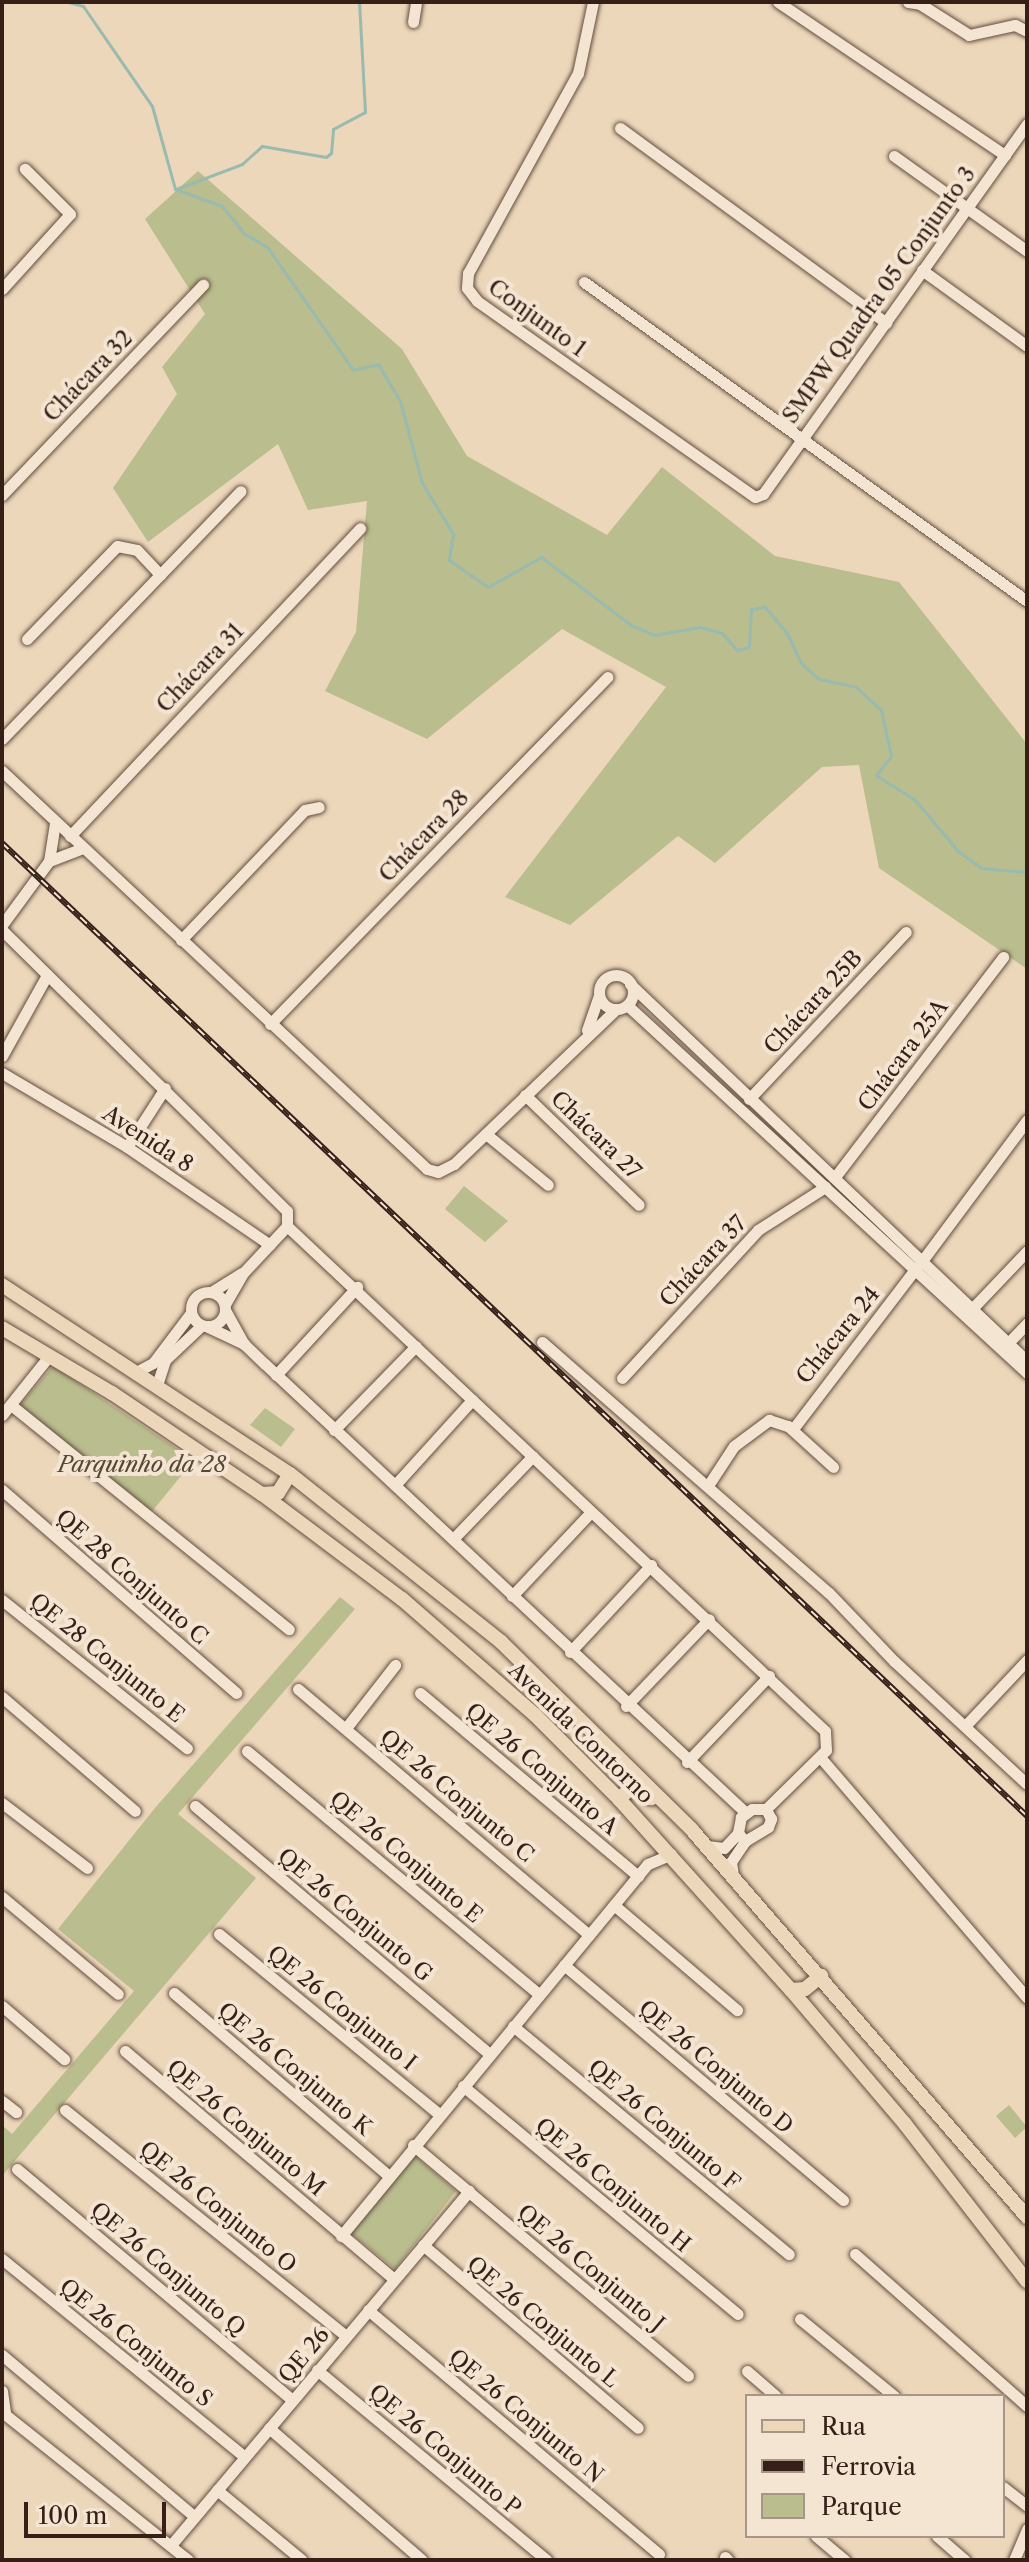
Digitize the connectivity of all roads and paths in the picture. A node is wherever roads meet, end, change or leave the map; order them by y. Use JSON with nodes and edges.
{"nodes":[{"id":1,"x":416,"y":2,"type":"edge"},
{"id":2,"x":593,"y":2,"type":"edge"},
{"id":3,"x":778,"y":2,"type":"edge"},
{"id":4,"x":908,"y":2,"type":"edge"},
{"id":5,"x":413,"y":22,"type":"dead end"},
{"id":6,"x":1027,"y":31,"type":"edge"},
{"id":7,"x":1027,"y":124,"type":"edge"},
{"id":8,"x":620,"y":128,"type":"dead end"},
{"id":9,"x":1005,"y":155,"type":"junction"},
{"id":10,"x":894,"y":156,"type":"dead end"},
{"id":11,"x":25,"y":169,"type":"dead end"},
{"id":12,"x":966,"y":208,"type":"junction"},
{"id":13,"x":1027,"y":251,"type":"edge"},
{"id":14,"x":922,"y":270,"type":"junction"},
{"id":15,"x":584,"y":282,"type":"dead end"},
{"id":16,"x":203,"y":285,"type":"dead end"},
{"id":17,"x":2,"y":289,"type":"edge"},
{"id":18,"x":886,"y":323,"type":"junction"},
{"id":19,"x":1027,"y":346,"type":"edge"},
{"id":20,"x":801,"y":438,"type":"junction"},
{"id":21,"x":241,"y":491,"type":"dead end"},
{"id":22,"x":765,"y":491,"type":"joint"},
{"id":23,"x":2,"y":495,"type":"edge"},
{"id":24,"x":360,"y":528,"type":"dead end"},
{"id":25,"x":160,"y":575,"type":"junction"},
{"id":26,"x":1027,"y":601,"type":"edge"},
{"id":27,"x":27,"y":639,"type":"dead end"},
{"id":28,"x":607,"y":677,"type":"dead end"},
{"id":29,"x":2,"y":739,"type":"edge"},
{"id":30,"x":2,"y":771,"type":"edge"},
{"id":31,"x":319,"y":807,"type":"dead end"},
{"id":32,"x":55,"y":822,"type":"junction"},
{"id":33,"x":70,"y":836,"type":"junction"},
{"id":34,"x":83,"y":848,"type":"junction"},
{"id":35,"x":49,"y":861,"type":"junction"},
{"id":36,"x":2,"y":927,"type":"edge"},
{"id":37,"x":906,"y":932,"type":"dead end"},
{"id":38,"x":181,"y":940,"type":"junction"},
{"id":39,"x":1003,"y":957,"type":"dead end"},
{"id":40,"x":47,"y":975,"type":"junction"},
{"id":41,"x":630,"y":984,"type":"junction"},
{"id":42,"x":599,"y":996,"type":"junction"},
{"id":43,"x":622,"y":1007,"type":"junction"},
{"id":44,"x":270,"y":1024,"type":"junction"},
{"id":45,"x":581,"y":1041,"type":"junction"},
{"id":46,"x":2,"y":1056,"type":"edge"},
{"id":47,"x":2,"y":1073,"type":"edge"},
{"id":48,"x":165,"y":1088,"type":"junction"},
{"id":49,"x":525,"y":1095,"type":"junction"},
{"id":50,"x":749,"y":1099,"type":"junction"},
{"id":51,"x":1027,"y":1120,"type":"edge"},
{"id":52,"x":486,"y":1134,"type":"junction"},
{"id":53,"x":127,"y":1147,"type":"junction"},
{"id":54,"x":835,"y":1177,"type":"junction"},
{"id":55,"x":548,"y":1185,"type":"dead end"},
{"id":56,"x":825,"y":1187,"type":"junction"},
{"id":57,"x":639,"y":1205,"type":"dead end"},
{"id":58,"x":287,"y":1226,"type":"junction"},
{"id":59,"x":270,"y":1245,"type":"junction"},
{"id":60,"x":1027,"y":1251,"type":"edge"},
{"id":61,"x":919,"y":1264,"type":"junction"},
{"id":62,"x":243,"y":1273,"type":"junction"},
{"id":63,"x":357,"y":1287,"type":"junction"},
{"id":64,"x":6,"y":1291,"type":"edge"},
{"id":65,"x":213,"y":1291,"type":"junction"},
{"id":66,"x":226,"y":1306,"type":"junction"},
{"id":67,"x":969,"y":1312,"type":"junction"},
{"id":68,"x":190,"y":1314,"type":"junction"},
{"id":69,"x":1027,"y":1323,"type":"edge"},
{"id":70,"x":204,"y":1327,"type":"junction"},
{"id":71,"x":2,"y":1328,"type":"edge"},
{"id":72,"x":542,"y":1342,"type":"dead end"},
{"id":73,"x":1008,"y":1343,"type":"junction"},
{"id":74,"x":244,"y":1344,"type":"junction"},
{"id":75,"x":416,"y":1346,"type":"junction"},
{"id":76,"x":49,"y":1356,"type":"junction"},
{"id":77,"x":1027,"y":1361,"type":"edge"},
{"id":78,"x":136,"y":1372,"type":"junction"},
{"id":79,"x":1027,"y":1373,"type":"edge"},
{"id":80,"x":276,"y":1375,"type":"junction"},
{"id":81,"x":622,"y":1378,"type":"dead end"},
{"id":82,"x":157,"y":1385,"type":"junction"},
{"id":83,"x":472,"y":1400,"type":"junction"},
{"id":84,"x":11,"y":1405,"type":"junction"},
{"id":85,"x":2,"y":1415,"type":"edge"},
{"id":86,"x":793,"y":1429,"type":"junction"},
{"id":87,"x":334,"y":1430,"type":"junction"},
{"id":88,"x":533,"y":1456,"type":"junction"},
{"id":89,"x":833,"y":1467,"type":"dead end"},
{"id":90,"x":290,"y":1474,"type":"junction"},
{"id":91,"x":709,"y":1484,"type":"junction"},
{"id":92,"x":395,"y":1485,"type":"junction"},
{"id":93,"x":2,"y":1490,"type":"edge"},
{"id":94,"x":262,"y":1494,"type":"junction"},
{"id":95,"x":591,"y":1512,"type":"junction"},
{"id":96,"x":453,"y":1539,"type":"junction"},
{"id":97,"x":651,"y":1565,"type":"junction"},
{"id":98,"x":512,"y":1596,"type":"junction"},
{"id":99,"x":2,"y":1600,"type":"edge"},
{"id":100,"x":709,"y":1619,"type":"junction"},
{"id":101,"x":289,"y":1629,"type":"dead end"},
{"id":102,"x":570,"y":1652,"type":"junction"},
{"id":103,"x":1027,"y":1660,"type":"edge"},
{"id":104,"x":395,"y":1665,"type":"dead end"},
{"id":105,"x":769,"y":1676,"type":"junction"},
{"id":106,"x":298,"y":1689,"type":"dead end"},
{"id":107,"x":236,"y":1693,"type":"dead end"},
{"id":108,"x":420,"y":1693,"type":"dead end"},
{"id":109,"x":2,"y":1697,"type":"edge"},
{"id":110,"x":626,"y":1706,"type":"junction"},
{"id":111,"x":965,"y":1726,"type":"junction"},
{"id":112,"x":346,"y":1728,"type":"junction"},
{"id":113,"x":187,"y":1748,"type":"dead end"},
{"id":114,"x":247,"y":1751,"type":"dead end"},
{"id":115,"x":820,"y":1757,"type":"junction"},
{"id":116,"x":687,"y":1762,"type":"junction"},
{"id":117,"x":1027,"y":1784,"type":"edge"},
{"id":118,"x":619,"y":1799,"type":"junction"},
{"id":119,"x":2,"y":1803,"type":"edge"},
{"id":120,"x":666,"y":1803,"type":"junction"},
{"id":121,"x":195,"y":1806,"type":"dead end"},
{"id":122,"x":766,"y":1809,"type":"junction"},
{"id":123,"x":135,"y":1811,"type":"dead end"},
{"id":124,"x":745,"y":1812,"type":"junction"},
{"id":125,"x":650,"y":1833,"type":"junction"},
{"id":126,"x":742,"y":1837,"type":"junction"},
{"id":127,"x":706,"y":1846,"type":"junction"},
{"id":128,"x":671,"y":1854,"type":"junction"},
{"id":129,"x":648,"y":1864,"type":"junction"},
{"id":130,"x":87,"y":1868,"type":"dead end"},
{"id":131,"x":638,"y":1876,"type":"junction"},
{"id":132,"x":733,"y":1876,"type":"junction"},
{"id":133,"x":2,"y":1897,"type":"edge"},
{"id":134,"x":614,"y":1905,"type":"junction"},
{"id":135,"x":219,"y":1934,"type":"dead end"},
{"id":136,"x":589,"y":1935,"type":"junction"},
{"id":137,"x":564,"y":1965,"type":"junction"},
{"id":138,"x":821,"y":1976,"type":"junction"},
{"id":139,"x":791,"y":1990,"type":"junction"},
{"id":140,"x":174,"y":1993,"type":"dead end"},
{"id":141,"x":118,"y":1994,"type":"dead end"},
{"id":142,"x":539,"y":1994,"type":"junction"},
{"id":143,"x":1027,"y":1998,"type":"edge"},
{"id":144,"x":2,"y":2006,"type":"edge"},
{"id":145,"x":737,"y":2010,"type":"dead end"},
{"id":146,"x":513,"y":2026,"type":"junction"},
{"id":147,"x":125,"y":2051,"type":"dead end"},
{"id":148,"x":489,"y":2054,"type":"junction"},
{"id":149,"x":64,"y":2059,"type":"dead end"},
{"id":150,"x":463,"y":2086,"type":"junction"},
{"id":151,"x":2,"y":2101,"type":"edge"},
{"id":152,"x":65,"y":2110,"type":"dead end"},
{"id":153,"x":16,"y":2112,"type":"dead end"},
{"id":154,"x":439,"y":2114,"type":"junction"},
{"id":155,"x":413,"y":2145,"type":"junction"},
{"id":156,"x":17,"y":2169,"type":"dead end"},
{"id":157,"x":389,"y":2176,"type":"junction"},
{"id":158,"x":469,"y":2191,"type":"junction"},
{"id":159,"x":843,"y":2200,"type":"dead end"},
{"id":160,"x":1027,"y":2217,"type":"edge"},
{"id":161,"x":341,"y":2236,"type":"junction"},
{"id":162,"x":423,"y":2245,"type":"junction"},
{"id":163,"x":789,"y":2254,"type":"dead end"},
{"id":164,"x":855,"y":2254,"type":"dead end"},
{"id":165,"x":2,"y":2259,"type":"edge"},
{"id":166,"x":394,"y":2279,"type":"junction"},
{"id":167,"x":1027,"y":2281,"type":"edge"},
{"id":168,"x":368,"y":2310,"type":"junction"},
{"id":169,"x":738,"y":2314,"type":"dead end"},
{"id":170,"x":800,"y":2319,"type":"dead end"},
{"id":171,"x":346,"y":2336,"type":"junction"},
{"id":172,"x":2,"y":2355,"type":"edge"},
{"id":173,"x":317,"y":2370,"type":"junction"},
{"id":174,"x":747,"y":2371,"type":"dead end"},
{"id":175,"x":688,"y":2376,"type":"dead end"},
{"id":176,"x":2,"y":2391,"type":"edge"},
{"id":177,"x":774,"y":2394,"type":"edge"},
{"id":178,"x":892,"y":2394,"type":"edge"},
{"id":179,"x":292,"y":2400,"type":"junction"},
{"id":180,"x":1027,"y":2406,"type":"edge"},
{"id":181,"x":4,"y":2413,"type":"edge"},
{"id":182,"x":269,"y":2428,"type":"junction"},
{"id":183,"x":638,"y":2428,"type":"dead end"},
{"id":184,"x":245,"y":2457,"type":"junction"},
{"id":185,"x":1005,"y":2489,"type":"edge"},
{"id":186,"x":217,"y":2490,"type":"junction"},
{"id":187,"x":1027,"y":2506,"type":"edge"},
{"id":188,"x":194,"y":2516,"type":"junction"},
{"id":189,"x":1027,"y":2529,"type":"edge"},
{"id":190,"x":818,"y":2538,"type":"edge"},
{"id":191,"x":939,"y":2538,"type":"edge"},
{"id":192,"x":171,"y":2545,"type":"junction"},
{"id":193,"x":659,"y":2554,"type":"dead end"},
{"id":194,"x":188,"y":2560,"type":"edge"},
{"id":195,"x":302,"y":2560,"type":"edge"},
{"id":196,"x":422,"y":2560,"type":"edge"},
{"id":197,"x":547,"y":2560,"type":"edge"},
{"id":198,"x":845,"y":2560,"type":"edge"},
{"id":199,"x":965,"y":2560,"type":"edge"},
{"id":200,"x":1014,"y":2560,"type":"edge"}],
"edges":[{"from":1,"to":5,"type":"street"},
{"from":2,"to":22,"type":"street","name":"Conjunto 1"},
{"from":3,"to":9,"type":"street"},
{"from":4,"to":6,"type":"street"},
{"from":7,"to":9,"type":"street","name":"SMPW Quadra 05 Conjunto 3"},
{"from":8,"to":18,"type":"street"},
{"from":9,"to":12,"type":"street","name":"SMPW Quadra 05 Conjunto 3"},
{"from":10,"to":12,"type":"street"},
{"from":11,"to":17,"type":"street"},
{"from":12,"to":13,"type":"street"},
{"from":12,"to":14,"type":"street","name":"SMPW Quadra 05 Conjunto 3"},
{"from":14,"to":18,"type":"street","name":"SMPW Quadra 05 Conjunto 3"},
{"from":14,"to":19,"type":"street"},
{"from":15,"to":20,"type":"street"},
{"from":16,"to":23,"type":"street","name":"Chácara 32"},
{"from":18,"to":20,"type":"street","name":"SMPW Quadra 05 Conjunto 3"},
{"from":20,"to":22,"type":"street","name":"SMPW Quadra 05 Conjunto 3"},
{"from":20,"to":26,"type":"street"},
{"from":21,"to":25,"type":"street"},
{"from":24,"to":33,"type":"street","name":"Chácara 31"},
{"from":25,"to":27,"type":"street"},
{"from":25,"to":29,"type":"street"},
{"from":28,"to":44,"type":"street","name":"Chácara 28"},
{"from":30,"to":32,"type":"street"},
{"from":31,"to":38,"type":"street"},
{"from":32,"to":33,"type":"street"},
{"from":32,"to":35,"type":"street"},
{"from":33,"to":34,"type":"street"},
{"from":34,"to":35,"type":"street"},
{"from":34,"to":38,"type":"street"},
{"from":35,"to":36,"type":"street"},
{"from":36,"to":40,"type":"street"},
{"from":37,"to":50,"type":"street","name":"Chácara 25B"},
{"from":38,"to":44,"type":"street"},
{"from":39,"to":54,"type":"street","name":"Chácara 25A"},
{"from":40,"to":46,"type":"street"},
{"from":40,"to":48,"type":"street"},
{"from":41,"to":42,"type":"street"},
{"from":41,"to":43,"type":"street"},
{"from":41,"to":50,"type":"street"},
{"from":42,"to":43,"type":"street"},
{"from":42,"to":45,"type":"street"},
{"from":43,"to":45,"type":"street"},
{"from":43,"to":56,"type":"street"},
{"from":44,"to":52,"type":"street"},
{"from":45,"to":49,"type":"street"},
{"from":47,"to":53,"type":"street","name":"Avenida 8"},
{"from":48,"to":53,"type":"street"},
{"from":48,"to":58,"type":"street"},
{"from":49,"to":52,"type":"street"},
{"from":49,"to":57,"type":"street","name":"Chácara 27"},
{"from":50,"to":54,"type":"street"},
{"from":51,"to":61,"type":"street","name":"Chácara 24"},
{"from":52,"to":55,"type":"street"},
{"from":53,"to":59,"type":"street","name":"Avenida 8"},
{"from":54,"to":61,"type":"street"},
{"from":56,"to":61,"type":"street"},
{"from":56,"to":81,"type":"street","name":"Chácara 37"},
{"from":58,"to":59,"type":"street"},
{"from":58,"to":63,"type":"street"},
{"from":59,"to":62,"type":"street"},
{"from":60,"to":67,"type":"street"},
{"from":61,"to":67,"type":"street"},
{"from":61,"to":86,"type":"street","name":"Chácara 24"},
{"from":62,"to":65,"type":"street"},
{"from":62,"to":66,"type":"street"},
{"from":63,"to":75,"type":"street"},
{"from":63,"to":80,"type":"street"},
{"from":64,"to":78,"type":"main road","name":"Avenida Contorno"},
{"from":65,"to":66,"type":"street"},
{"from":65,"to":68,"type":"street"},
{"from":66,"to":70,"type":"street"},
{"from":66,"to":74,"type":"street"},
{"from":67,"to":73,"type":"street"},
{"from":67,"to":79,"type":"street"},
{"from":68,"to":70,"type":"street"},
{"from":68,"to":78,"type":"street"},
{"from":69,"to":73,"type":"street"},
{"from":70,"to":74,"type":"street"},
{"from":70,"to":82,"type":"street"},
{"from":71,"to":76,"type":"main road","name":"Avenida Contorno"},
{"from":72,"to":91,"type":"street"},
{"from":73,"to":77,"type":"street"},
{"from":74,"to":80,"type":"street"},
{"from":75,"to":83,"type":"street"},
{"from":75,"to":87,"type":"street"},
{"from":76,"to":84,"type":"street"},
{"from":76,"to":94,"type":"main road","name":"Avenida Contorno"},
{"from":78,"to":82,"type":"main road","name":"Avenida Contorno"},
{"from":80,"to":87,"type":"street"},
{"from":82,"to":90,"type":"main road","name":"Avenida Contorno"},
{"from":83,"to":88,"type":"street"},
{"from":83,"to":92,"type":"street"},
{"from":84,"to":85,"type":"street"},
{"from":84,"to":101,"type":"street"},
{"from":86,"to":89,"type":"street"},
{"from":86,"to":91,"type":"street"},
{"from":87,"to":92,"type":"street"},
{"from":88,"to":95,"type":"street"},
{"from":88,"to":96,"type":"street"},
{"from":90,"to":94,"type":"main road"},
{"from":90,"to":120,"type":"main road","name":"Avenida Contorno"},
{"from":91,"to":111,"type":"street"},
{"from":92,"to":96,"type":"street"},
{"from":93,"to":107,"type":"street","name":"QE 28 Conjunto C"},
{"from":94,"to":118,"type":"main road","name":"Avenida Contorno"},
{"from":95,"to":97,"type":"street"},
{"from":95,"to":98,"type":"street"},
{"from":96,"to":98,"type":"street"},
{"from":97,"to":100,"type":"street"},
{"from":97,"to":102,"type":"street"},
{"from":98,"to":102,"type":"street"},
{"from":99,"to":113,"type":"street","name":"QE 28 Conjunto E"},
{"from":100,"to":105,"type":"street"},
{"from":100,"to":110,"type":"street"},
{"from":102,"to":110,"type":"street"},
{"from":103,"to":111,"type":"street"},
{"from":104,"to":112,"type":"street"},
{"from":105,"to":115,"type":"street"},
{"from":105,"to":116,"type":"street"},
{"from":106,"to":112,"type":"street","name":"QE 26 Conjunto C"},
{"from":108,"to":131,"type":"street","name":"QE 26 Conjunto A"},
{"from":109,"to":123,"type":"street"},
{"from":110,"to":116,"type":"street"},
{"from":111,"to":117,"type":"street"},
{"from":112,"to":136,"type":"street","name":"QE 26 Conjunto C"},
{"from":114,"to":142,"type":"street","name":"QE 26 Conjunto E"},
{"from":115,"to":122,"type":"street"},
{"from":115,"to":143,"type":"street"},
{"from":116,"to":124,"type":"street"},
{"from":118,"to":120,"type":"main road"},
{"from":118,"to":125,"type":"main road","name":"Avenida Contorno"},
{"from":119,"to":130,"type":"street"},
{"from":120,"to":127,"type":"main road","name":"Avenida Contorno"},
{"from":121,"to":148,"type":"street","name":"QE 26 Conjunto G"},
{"from":122,"to":124,"type":"street"},
{"from":122,"to":126,"type":"street"},
{"from":124,"to":126,"type":"street"},
{"from":125,"to":128,"type":"main road","name":"Avenida Contorno"},
{"from":125,"to":129,"type":"street"},
{"from":126,"to":127,"type":"street"},
{"from":126,"to":132,"type":"street"},
{"from":127,"to":132,"type":"main road","name":"Avenida Contorno"},
{"from":128,"to":129,"type":"street"},
{"from":128,"to":139,"type":"main road","name":"Avenida Contorno"},
{"from":129,"to":131,"type":"street"},
{"from":131,"to":134,"type":"street"},
{"from":132,"to":138,"type":"main road","name":"Avenida Contorno"},
{"from":133,"to":141,"type":"street"},
{"from":134,"to":136,"type":"street"},
{"from":134,"to":145,"type":"street"},
{"from":135,"to":154,"type":"street","name":"QE 26 Conjunto I"},
{"from":136,"to":137,"type":"street"},
{"from":137,"to":142,"type":"street"},
{"from":137,"to":159,"type":"street","name":"QE 26 Conjunto D"},
{"from":138,"to":139,"type":"main road"},
{"from":138,"to":160,"type":"main road","name":"Avenida Contorno"},
{"from":139,"to":167,"type":"main road","name":"Avenida Contorno"},
{"from":140,"to":157,"type":"street","name":"QE 26 Conjunto K"},
{"from":142,"to":146,"type":"street"},
{"from":144,"to":149,"type":"street"},
{"from":146,"to":148,"type":"street"},
{"from":146,"to":163,"type":"street","name":"QE 26 Conjunto F"},
{"from":147,"to":161,"type":"street","name":"QE 26 Conjunto M"},
{"from":148,"to":150,"type":"street"},
{"from":150,"to":154,"type":"street"},
{"from":150,"to":169,"type":"street","name":"QE 26 Conjunto H"},
{"from":151,"to":153,"type":"street"},
{"from":152,"to":171,"type":"street","name":"QE 26 Conjunto O"},
{"from":154,"to":155,"type":"street"},
{"from":155,"to":157,"type":"street"},
{"from":155,"to":158,"type":"street","name":"QE 26 Conjunto J"},
{"from":156,"to":179,"type":"street","name":"QE 26 Conjunto Q"},
{"from":157,"to":161,"type":"street"},
{"from":158,"to":162,"type":"street","name":"QE 26"},
{"from":158,"to":175,"type":"street","name":"QE 26 Conjunto J"},
{"from":161,"to":166,"type":"street","name":"QE 26 Conjunto M"},
{"from":162,"to":166,"type":"street","name":"QE 26"},
{"from":162,"to":183,"type":"street","name":"QE 26 Conjunto L"},
{"from":164,"to":180,"type":"street"},
{"from":165,"to":184,"type":"street","name":"QE 26 Conjunto S"},
{"from":166,"to":168,"type":"street","name":"QE 26"},
{"from":168,"to":171,"type":"street","name":"QE 26"},
{"from":168,"to":193,"type":"street","name":"QE 26 Conjunto N"},
{"from":170,"to":178,"type":"street"},
{"from":171,"to":173,"type":"street","name":"QE 26"},
{"from":172,"to":188,"type":"street"},
{"from":173,"to":179,"type":"street","name":"QE 26"},
{"from":173,"to":197,"type":"street","name":"QE 26 Conjunto P"},
{"from":174,"to":177,"type":"street"},
{"from":176,"to":181,"type":"street"},
{"from":179,"to":182,"type":"street","name":"QE 26"},
{"from":181,"to":192,"type":"street"},
{"from":182,"to":184,"type":"street","name":"QE 26"},
{"from":182,"to":196,"type":"street"},
{"from":184,"to":186,"type":"street","name":"QE 26"},
{"from":185,"to":187,"type":"street"},
{"from":186,"to":188,"type":"street","name":"QE 26"},
{"from":186,"to":195,"type":"street"},
{"from":188,"to":192,"type":"street","name":"QE 26"},
{"from":189,"to":200,"type":"street"},
{"from":190,"to":198,"type":"street"},
{"from":191,"to":199,"type":"street"},
{"from":192,"to":194,"type":"street"}]}
